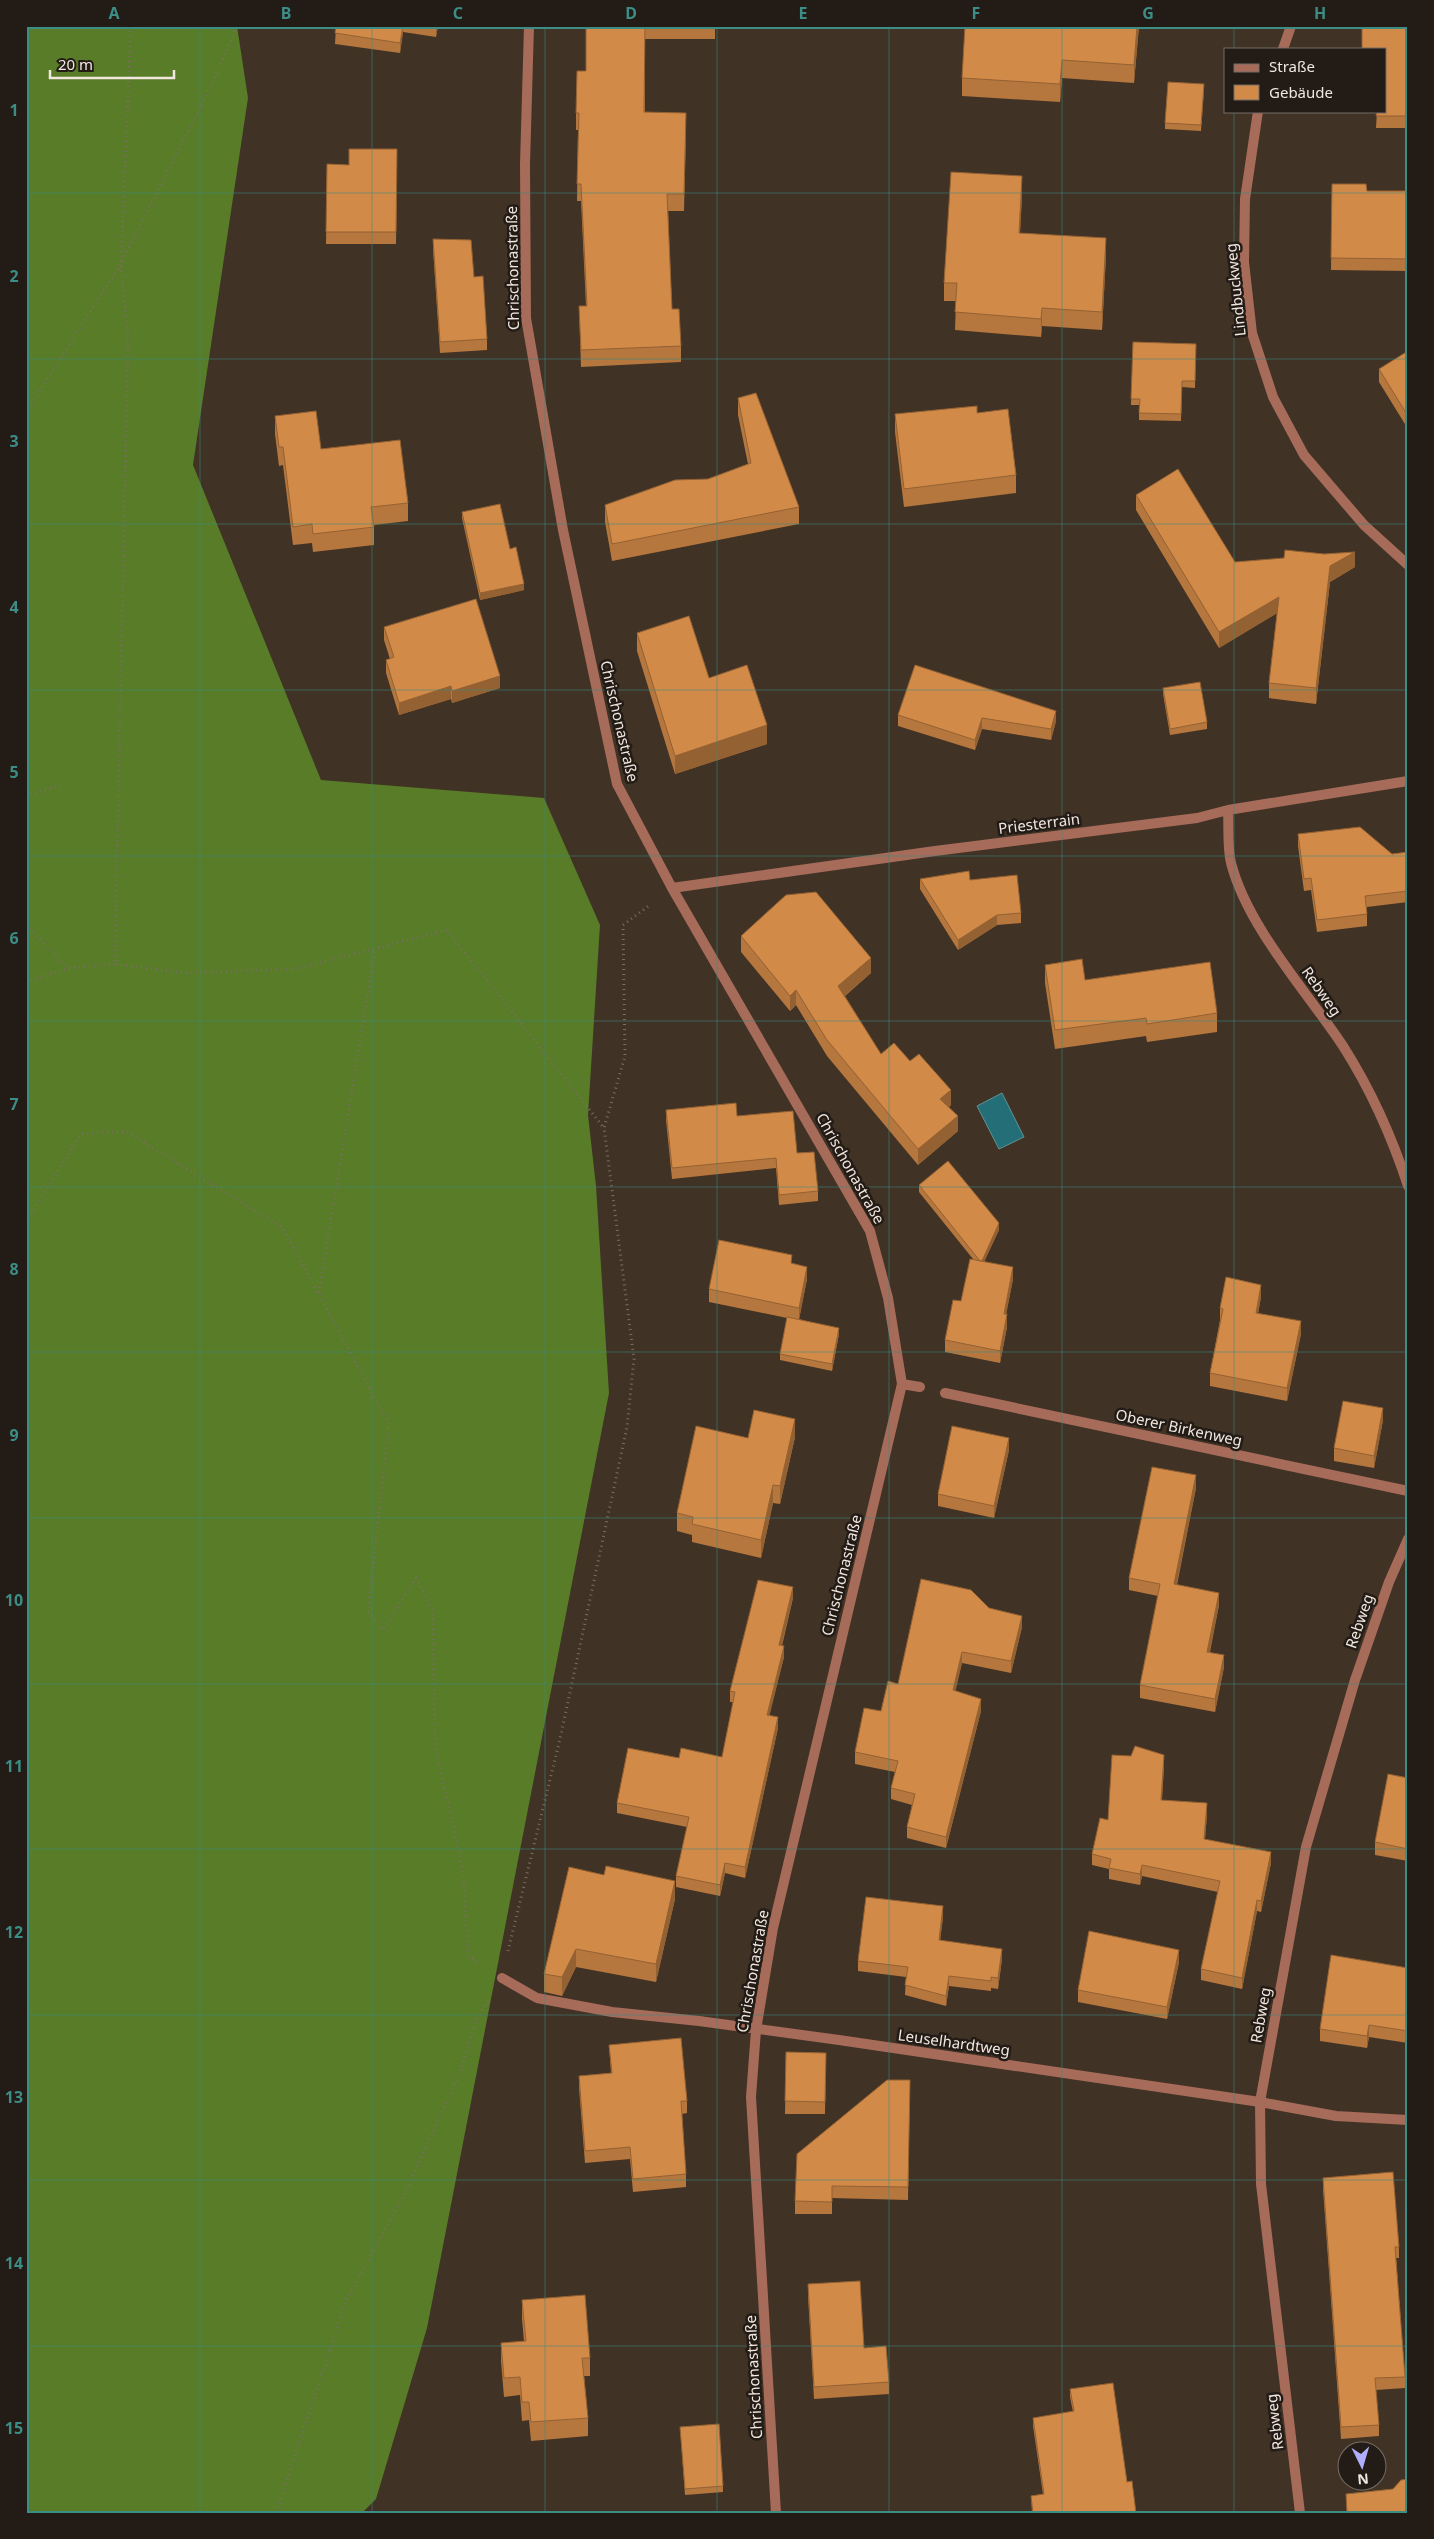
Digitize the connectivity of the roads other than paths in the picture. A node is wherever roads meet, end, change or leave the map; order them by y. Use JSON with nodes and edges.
{"nodes":[{"id":1,"x":529,"y":26,"type":"edge"},
{"id":2,"x":1292,"y":26,"type":"edge"},
{"id":3,"x":1283,"y":48,"type":"edge"},
{"id":4,"x":1258,"y":112,"type":"edge"},
{"id":5,"x":1408,"y":565,"type":"edge"},
{"id":6,"x":1408,"y":781,"type":"edge"},
{"id":7,"x":1228,"y":810,"type":"junction"},
{"id":8,"x":672,"y":888,"type":"junction"},
{"id":9,"x":1408,"y":1186,"type":"edge"},
{"id":10,"x":902,"y":1384,"type":"junction"},
{"id":11,"x":920,"y":1387,"type":"dead end"},
{"id":12,"x":945,"y":1393,"type":"dead end"},
{"id":13,"x":1408,"y":1491,"type":"edge"},
{"id":14,"x":1408,"y":1539,"type":"edge"},
{"id":15,"x":502,"y":1978,"type":"road end"},
{"id":16,"x":756,"y":2030,"type":"junction"},
{"id":17,"x":1260,"y":2102,"type":"junction"},
{"id":18,"x":1408,"y":2120,"type":"edge"},
{"id":19,"x":776,"y":2513,"type":"edge"},
{"id":20,"x":1300,"y":2513,"type":"edge"}],
"edges":[{"from":1,"to":8,"type":"street","name":"Chrischonastraße"},
{"from":2,"to":3,"type":"street"},
{"from":4,"to":5,"type":"street","name":"Lindbuckweg"},
{"from":6,"to":7,"type":"street","name":"Priesterrain"},
{"from":7,"to":8,"type":"street","name":"Priesterrain"},
{"from":7,"to":9,"type":"street","name":"Rebweg"},
{"from":8,"to":10,"type":"street","name":"Chrischonastraße"},
{"from":10,"to":11,"type":"street"},
{"from":10,"to":16,"type":"street","name":"Chrischonastraße"},
{"from":12,"to":13,"type":"street","name":"Oberer Birkenweg"},
{"from":14,"to":17,"type":"street","name":"Rebweg"},
{"from":15,"to":16,"type":"street","name":"Leuselhardtweg"},
{"from":16,"to":17,"type":"street","name":"Leuselhardtweg"},
{"from":16,"to":19,"type":"street","name":"Chrischonastraße"},
{"from":17,"to":18,"type":"street","name":"Leuselhardtweg"},
{"from":17,"to":20,"type":"street","name":"Rebweg"}]}
